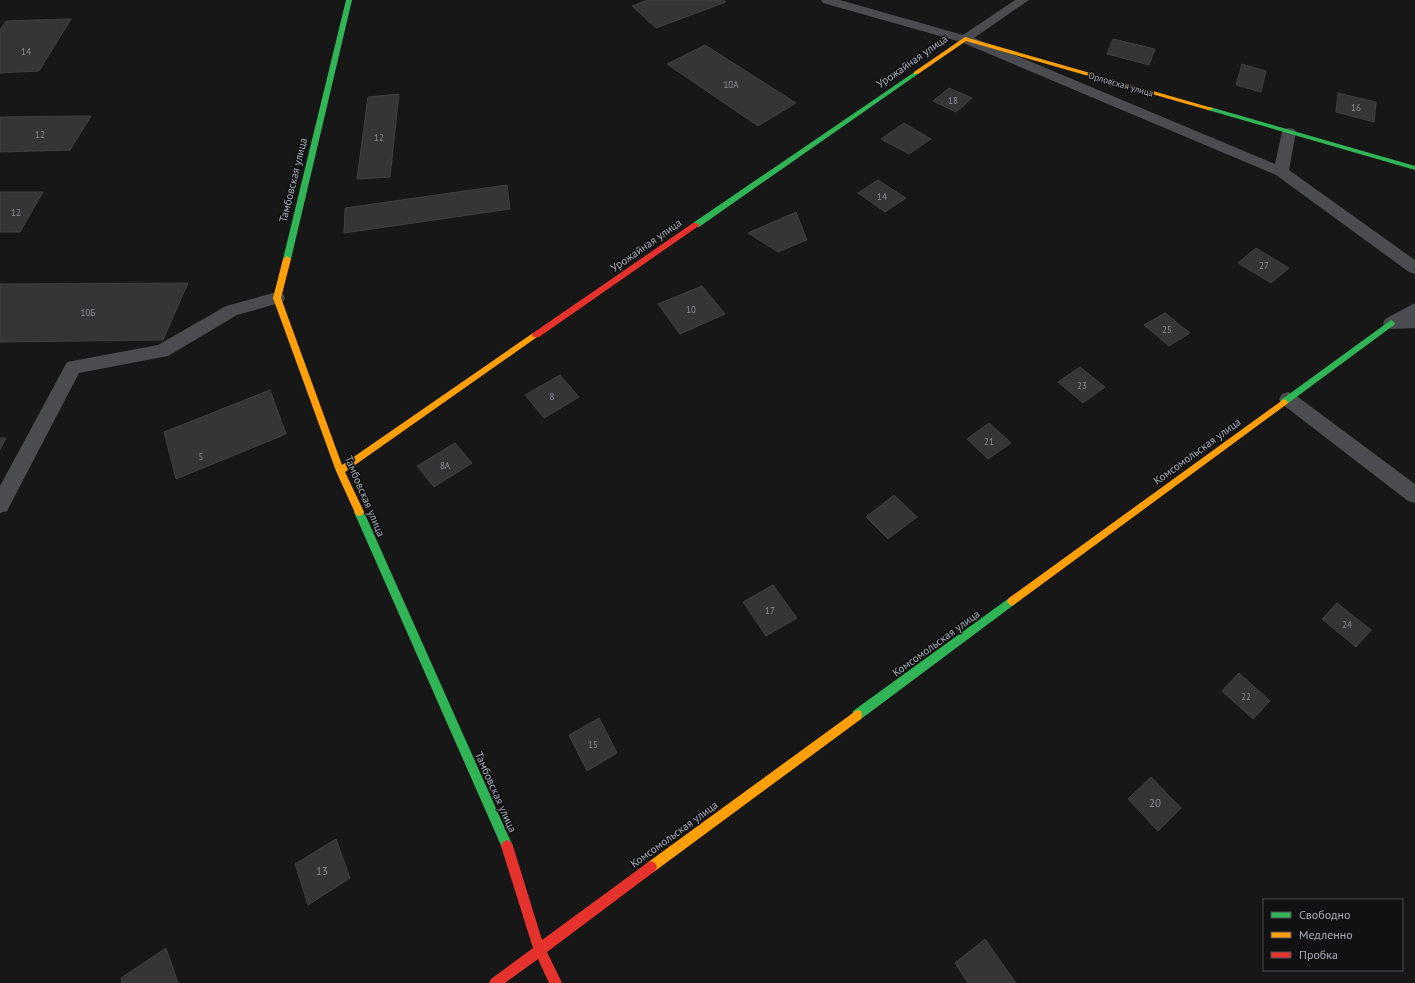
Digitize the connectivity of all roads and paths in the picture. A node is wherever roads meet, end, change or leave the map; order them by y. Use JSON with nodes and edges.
{"nodes":[{"id":1,"x":349,"y":0,"type":"edge"},
{"id":2,"x":827,"y":0,"type":"edge"},
{"id":3,"x":1022,"y":0,"type":"edge"},
{"id":4,"x":965,"y":39,"type":"junction"},
{"id":5,"x":1289,"y":132,"type":"junction"},
{"id":6,"x":1415,"y":168,"type":"edge"},
{"id":7,"x":1281,"y":172,"type":"junction"},
{"id":8,"x":1415,"y":268,"type":"edge"},
{"id":9,"x":277,"y":298,"type":"junction"},
{"id":10,"x":1415,"y":308,"type":"edge"},
{"id":11,"x":1415,"y":322,"type":"edge"},
{"id":12,"x":1391,"y":323,"type":"junction"},
{"id":13,"x":1288,"y":399,"type":"junction"},
{"id":14,"x":340,"y":471,"type":"junction"},
{"id":15,"x":1415,"y":495,"type":"edge"},
{"id":16,"x":0,"y":505,"type":"edge"},
{"id":17,"x":539,"y":949,"type":"junction"},
{"id":18,"x":495,"y":983,"type":"edge"},
{"id":19,"x":556,"y":983,"type":"edge"}],
"edges":[{"from":1,"to":9,"type":"street","name":"Тамбовская улица"},
{"from":2,"to":4,"type":"lane","name":"Орловская улица"},
{"from":3,"to":4,"type":"lane"},
{"from":4,"to":5,"type":"street","name":"Орловская улица"},
{"from":4,"to":7,"type":"lane"},
{"from":4,"to":14,"type":"street","name":"Урожайная улица"},
{"from":5,"to":6,"type":"street","name":"Орловская улица"},
{"from":5,"to":7,"type":"lane"},
{"from":7,"to":8,"type":"lane"},
{"from":9,"to":14,"type":"street","name":"Тамбовская улица"},
{"from":9,"to":16,"type":"lane"},
{"from":10,"to":12,"type":"lane"},
{"from":11,"to":12,"type":"lane"},
{"from":12,"to":13,"type":"street","name":"Комсомольская улица"},
{"from":13,"to":15,"type":"lane"},
{"from":13,"to":17,"type":"street","name":"Комсомольская улица"},
{"from":14,"to":17,"type":"street","name":"Тамбовская улица"},
{"from":17,"to":18,"type":"street","name":"Комсомольская улица"},
{"from":17,"to":19,"type":"street","name":"Тамбовская улица"}]}
